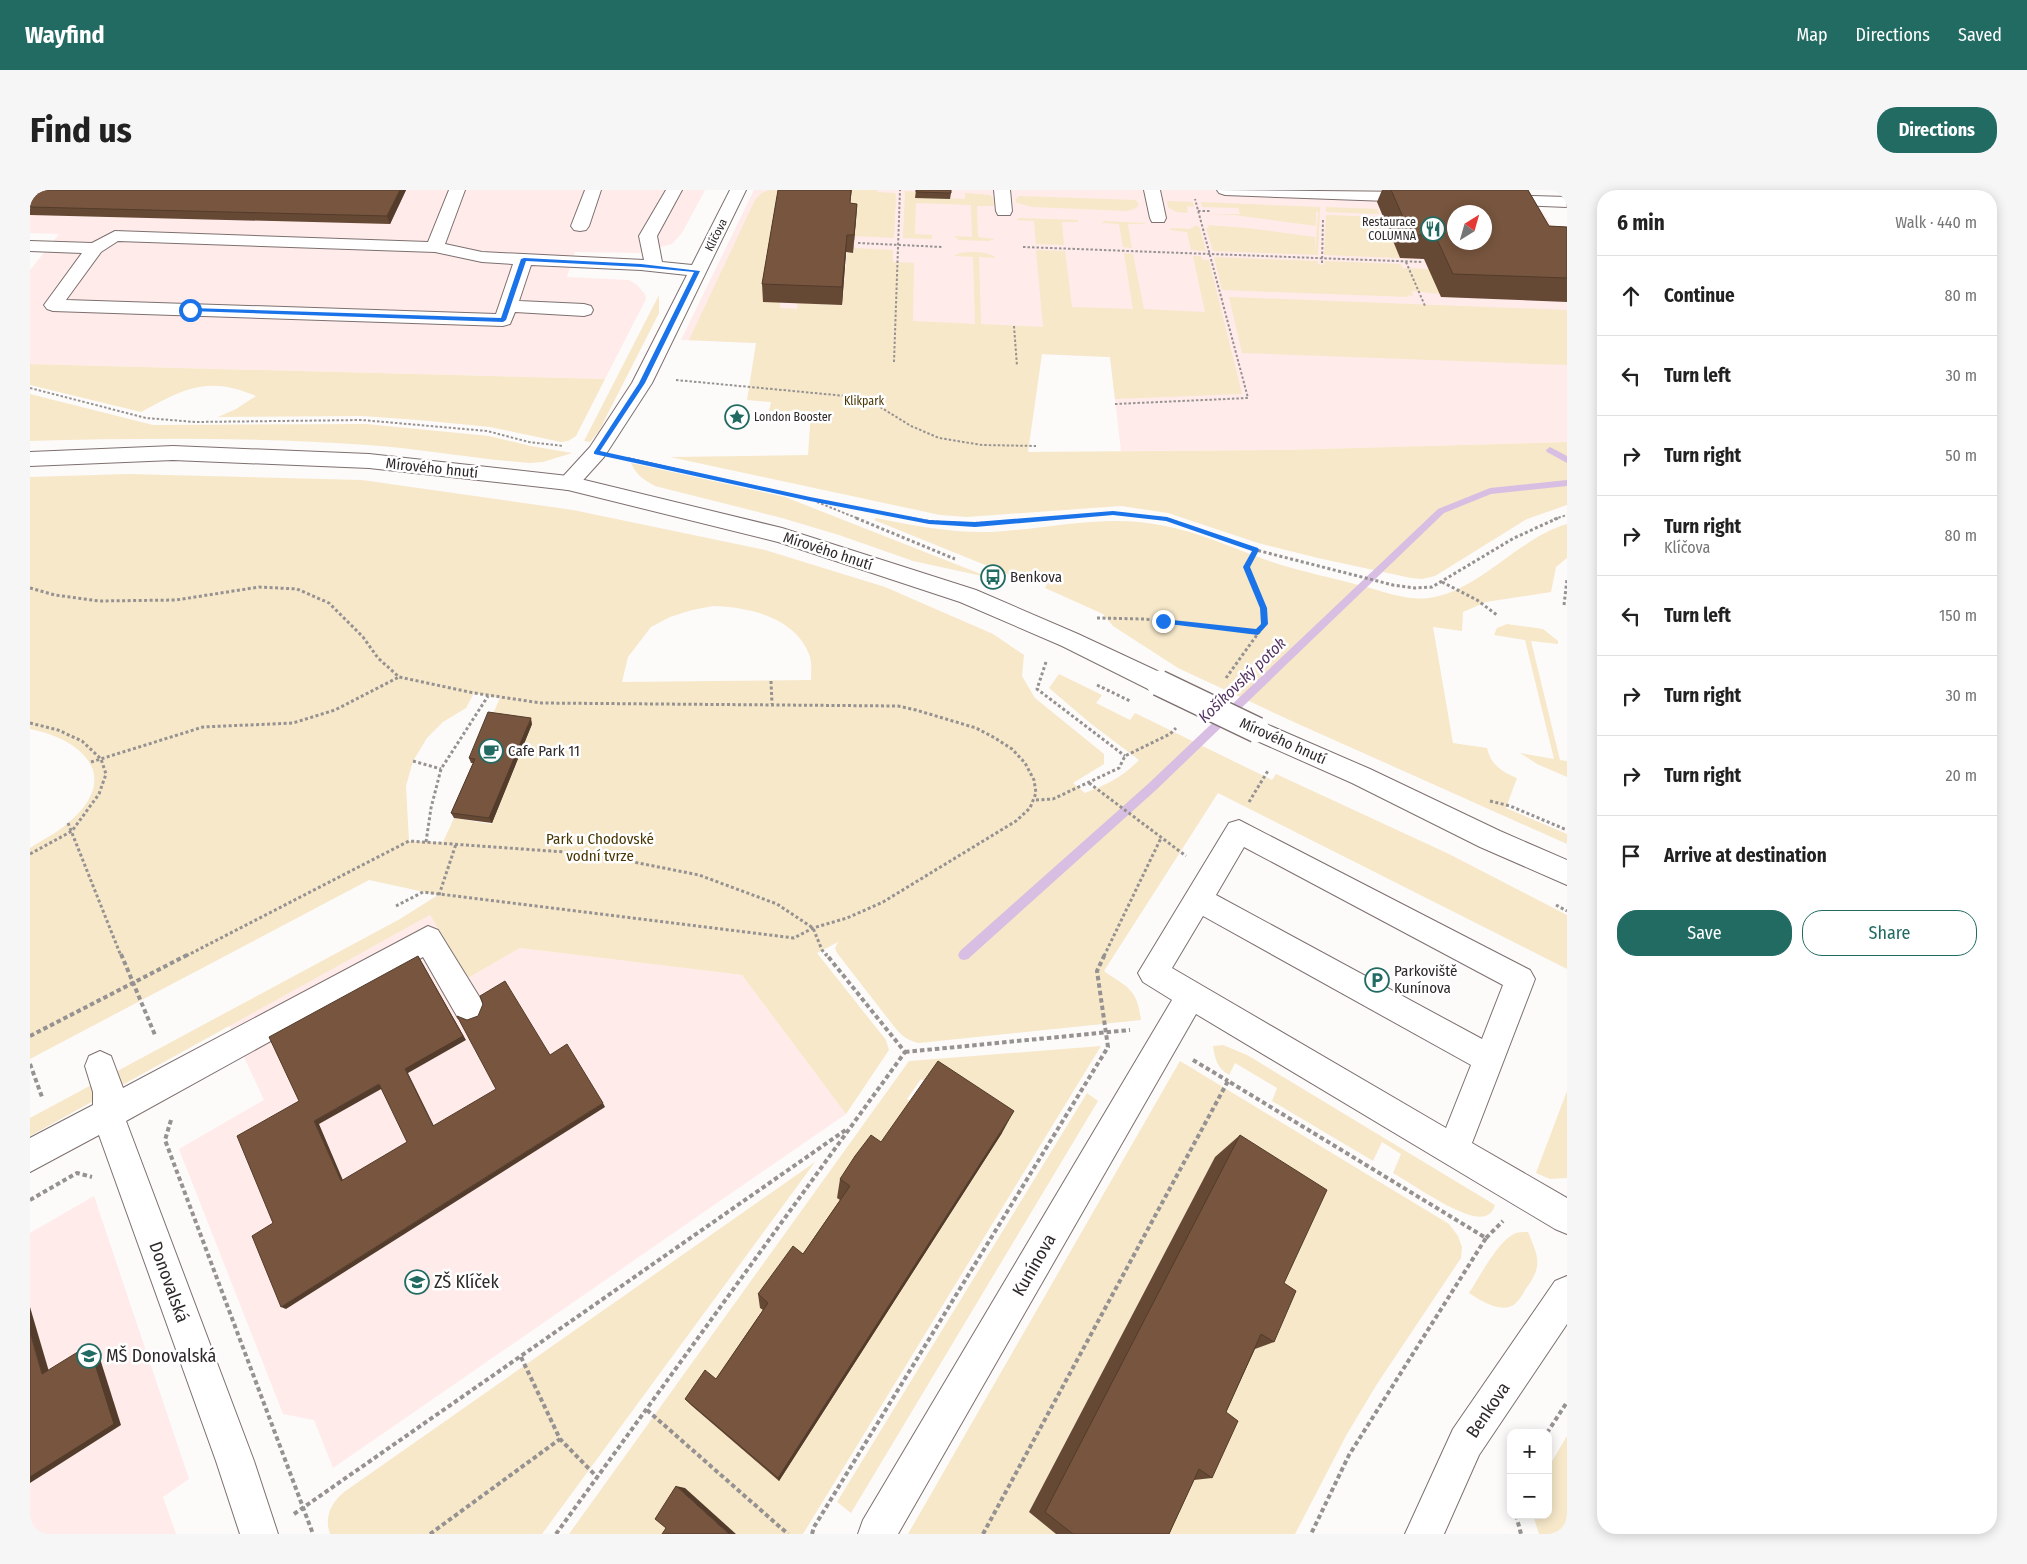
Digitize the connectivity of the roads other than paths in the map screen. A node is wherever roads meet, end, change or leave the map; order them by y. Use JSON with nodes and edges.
{"nodes":[{"id":1,"x":457,"y":190,"type":"edge"},
{"id":2,"x":592,"y":190,"type":"edge"},
{"id":3,"x":674,"y":190,"type":"edge"},
{"id":4,"x":738,"y":190,"type":"edge"},
{"id":5,"x":1002,"y":190,"type":"edge"},
{"id":6,"x":1152,"y":190,"type":"edge"},
{"id":7,"x":1225,"y":190,"type":"edge"},
{"id":8,"x":1292,"y":191,"type":"edge"},
{"id":9,"x":1429,"y":198,"type":"edge"},
{"id":10,"x":1562,"y":198,"type":"edge"},
{"id":11,"x":1477,"y":199,"type":"edge"},
{"id":12,"x":1004,"y":211,"type":"dead end"},
{"id":13,"x":1158,"y":218,"type":"dead end"},
{"id":14,"x":580,"y":226,"type":"dead end"},
{"id":15,"x":30,"y":246,"type":"edge"},
{"id":16,"x":434,"y":246,"type":"junction"},
{"id":17,"x":95,"y":248,"type":"junction"},
{"id":18,"x":524,"y":259,"type":"junction"},
{"id":19,"x":654,"y":267,"type":"junction"},
{"id":20,"x":697,"y":271,"type":"junction"},
{"id":21,"x":508,"y":306,"type":"junction"},
{"id":22,"x":584,"y":310,"type":"dead end"},
{"id":23,"x":30,"y":459,"type":"edge"},
{"id":24,"x":568,"y":483,"type":"junction"},
{"id":25,"x":1567,"y":873,"type":"edge"},
{"id":26,"x":1198,"y":899,"type":"junction"},
{"id":27,"x":1191,"y":995,"type":"junction"},
{"id":28,"x":469,"y":1008,"type":"dead end"},
{"id":29,"x":1489,"y":1059,"type":"junction"},
{"id":30,"x":106,"y":1091,"type":"junction"},
{"id":31,"x":1454,"y":1149,"type":"junction"},
{"id":32,"x":30,"y":1156,"type":"edge"},
{"id":33,"x":1567,"y":1217,"type":"edge"},
{"id":34,"x":1567,"y":1293,"type":"edge"},
{"id":35,"x":273,"y":1526,"type":"edge"},
{"id":36,"x":877,"y":1534,"type":"edge"},
{"id":37,"x":1424,"y":1534,"type":"edge"}],
"edges":[{"from":1,"to":16,"type":"street"},
{"from":2,"to":14,"type":"street"},
{"from":3,"to":19,"type":"street"},
{"from":4,"to":20,"type":"street","name":"Klíčova"},
{"from":5,"to":12,"type":"street"},
{"from":6,"to":13,"type":"street"},
{"from":7,"to":8,"type":"street"},
{"from":8,"to":9,"type":"street"},
{"from":10,"to":11,"type":"street"},
{"from":15,"to":17,"type":"street"},
{"from":16,"to":17,"type":"street"},
{"from":16,"to":18,"type":"street"},
{"from":17,"to":21,"type":"street"},
{"from":18,"to":19,"type":"street"},
{"from":18,"to":21,"type":"street"},
{"from":19,"to":20,"type":"street"},
{"from":20,"to":24,"type":"street","name":"Klíčova"},
{"from":21,"to":22,"type":"street"},
{"from":23,"to":24,"type":"street","name":"Mírového hnutí"},
{"from":24,"to":25,"type":"street","name":"Mírového hnutí","bridge":true},
{"from":26,"to":27,"type":"street"},
{"from":26,"to":29,"type":"street"},
{"from":26,"to":29,"type":"street"},
{"from":27,"to":31,"type":"street"},
{"from":27,"to":36,"type":"street","name":"Kunínova"},
{"from":28,"to":30,"type":"street"},
{"from":29,"to":31,"type":"street"},
{"from":30,"to":32,"type":"street"},
{"from":30,"to":35,"type":"street","name":"Donovalská"},
{"from":31,"to":33,"type":"street"},
{"from":34,"to":37,"type":"street","name":"Benkova"}]}
